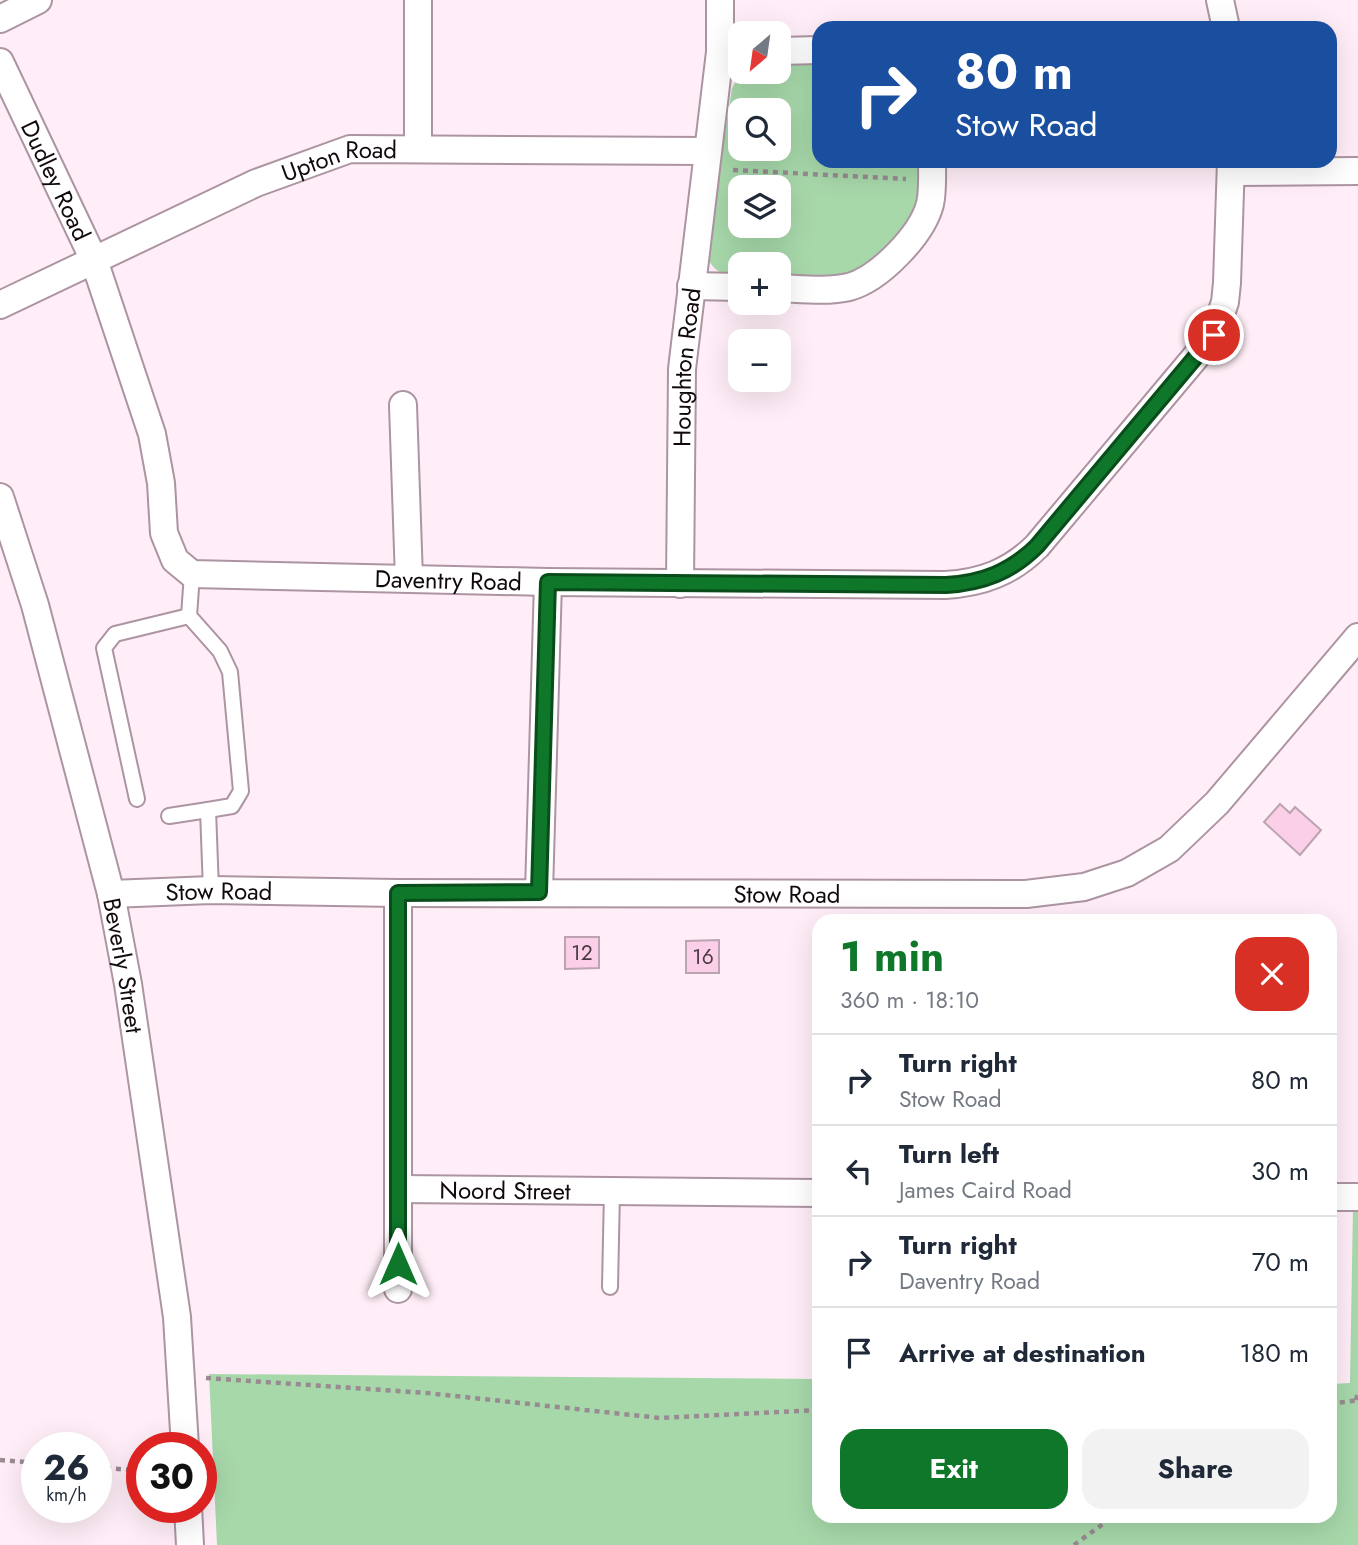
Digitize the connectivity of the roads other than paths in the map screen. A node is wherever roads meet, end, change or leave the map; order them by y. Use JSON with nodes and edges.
{"nodes":[{"id":1,"x":38,"y":0,"type":"edge"},
{"id":2,"x":418,"y":0,"type":"edge"},
{"id":3,"x":720,"y":0,"type":"edge"},
{"id":4,"x":1220,"y":0,"type":"edge"},
{"id":5,"x":0,"y":19,"type":"edge"},
{"id":6,"x":1224,"y":21,"type":"edge"},
{"id":7,"x":728,"y":42,"type":"edge"},
{"id":8,"x":812,"y":50,"type":"edge"},
{"id":9,"x":791,"y":51,"type":"edge"},
{"id":10,"x":0,"y":62,"type":"edge"},
{"id":11,"x":728,"y":67,"type":"edge"},
{"id":12,"x":418,"y":149,"type":"junction"},
{"id":13,"x":716,"y":160,"type":"junction"},
{"id":14,"x":1231,"y":168,"type":"edge"},
{"id":15,"x":1282,"y":168,"type":"edge"},
{"id":16,"x":925,"y":170,"type":"edge"},
{"id":17,"x":1358,"y":171,"type":"edge"},
{"id":18,"x":94,"y":260,"type":"junction"},
{"id":19,"x":691,"y":286,"type":"junction"},
{"id":20,"x":728,"y":287,"type":"edge"},
{"id":21,"x":791,"y":288,"type":"edge"},
{"id":22,"x":0,"y":305,"type":"edge"},
{"id":23,"x":403,"y":405,"type":"dead end"},
{"id":24,"x":0,"y":497,"type":"edge"},
{"id":25,"x":192,"y":574,"type":"junction"},
{"id":26,"x":409,"y":579,"type":"junction"},
{"id":27,"x":548,"y":582,"type":"junction"},
{"id":28,"x":680,"y":584,"type":"junction"},
{"id":29,"x":189,"y":616,"type":"junction"},
{"id":30,"x":1358,"y":637,"type":"edge"},
{"id":31,"x":137,"y":799,"type":"dead end"},
{"id":32,"x":208,"y":810,"type":"junction"},
{"id":33,"x":169,"y":816,"type":"dead end"},
{"id":34,"x":211,"y":890,"type":"junction"},
{"id":35,"x":539,"y":892,"type":"junction"},
{"id":36,"x":398,"y":893,"type":"junction"},
{"id":37,"x":111,"y":894,"type":"junction"},
{"id":38,"x":826,"y":908,"type":"edge"},
{"id":39,"x":398,"y":1189,"type":"junction"},
{"id":40,"x":612,"y":1191,"type":"junction"},
{"id":41,"x":812,"y":1193,"type":"edge"},
{"id":42,"x":1337,"y":1196,"type":"edge"},
{"id":43,"x":1358,"y":1197,"type":"edge"},
{"id":44,"x":610,"y":1287,"type":"dead end"},
{"id":45,"x":398,"y":1289,"type":"dead end"},
{"id":46,"x":184,"y":1432,"type":"edge"},
{"id":47,"x":189,"y":1523,"type":"edge"},
{"id":48,"x":190,"y":1545,"type":"edge"}],
"edges":[{"from":1,"to":5,"type":"street"},
{"from":2,"to":12,"type":"street"},
{"from":3,"to":7,"type":"street"},
{"from":4,"to":6,"type":"street"},
{"from":8,"to":9,"type":"street"},
{"from":10,"to":18,"type":"street","name":"Dudley Road"},
{"from":11,"to":13,"type":"street"},
{"from":12,"to":13,"type":"street","name":"Upton Road"},
{"from":12,"to":18,"type":"street","name":"Upton Road"},
{"from":13,"to":19,"type":"street","name":"Houghton Road"},
{"from":14,"to":28,"type":"street","name":"Daventry Road"},
{"from":15,"to":17,"type":"street"},
{"from":16,"to":21,"type":"street"},
{"from":18,"to":22,"type":"street","name":"Upton Road"},
{"from":18,"to":25,"type":"street"},
{"from":19,"to":20,"type":"street"},
{"from":19,"to":28,"type":"street","name":"Houghton Road"},
{"from":23,"to":26,"type":"street"},
{"from":24,"to":37,"type":"street","name":"Beverly Street"},
{"from":25,"to":26,"type":"street","name":"Daventry Road"},
{"from":25,"to":29,"type":"lane"},
{"from":26,"to":27,"type":"street","name":"Daventry Road"},
{"from":27,"to":28,"type":"street","name":"Daventry Road"},
{"from":27,"to":35,"type":"street"},
{"from":29,"to":31,"type":"lane"},
{"from":29,"to":32,"type":"lane"},
{"from":30,"to":38,"type":"street","name":"Stow Road"},
{"from":32,"to":33,"type":"lane"},
{"from":32,"to":34,"type":"lane"},
{"from":34,"to":36,"type":"street","name":"Stow Road"},
{"from":34,"to":37,"type":"street","name":"Stow Road"},
{"from":35,"to":36,"type":"street","name":"Stow Road"},
{"from":35,"to":38,"type":"street","name":"Stow Road"},
{"from":36,"to":39,"type":"street"},
{"from":37,"to":46,"type":"street","name":"Beverly Street"},
{"from":39,"to":40,"type":"street","name":"Noord Street"},
{"from":39,"to":45,"type":"street"},
{"from":40,"to":41,"type":"street","name":"Noord Street"},
{"from":40,"to":44,"type":"lane"},
{"from":42,"to":43,"type":"street"},
{"from":47,"to":48,"type":"street"}]}
